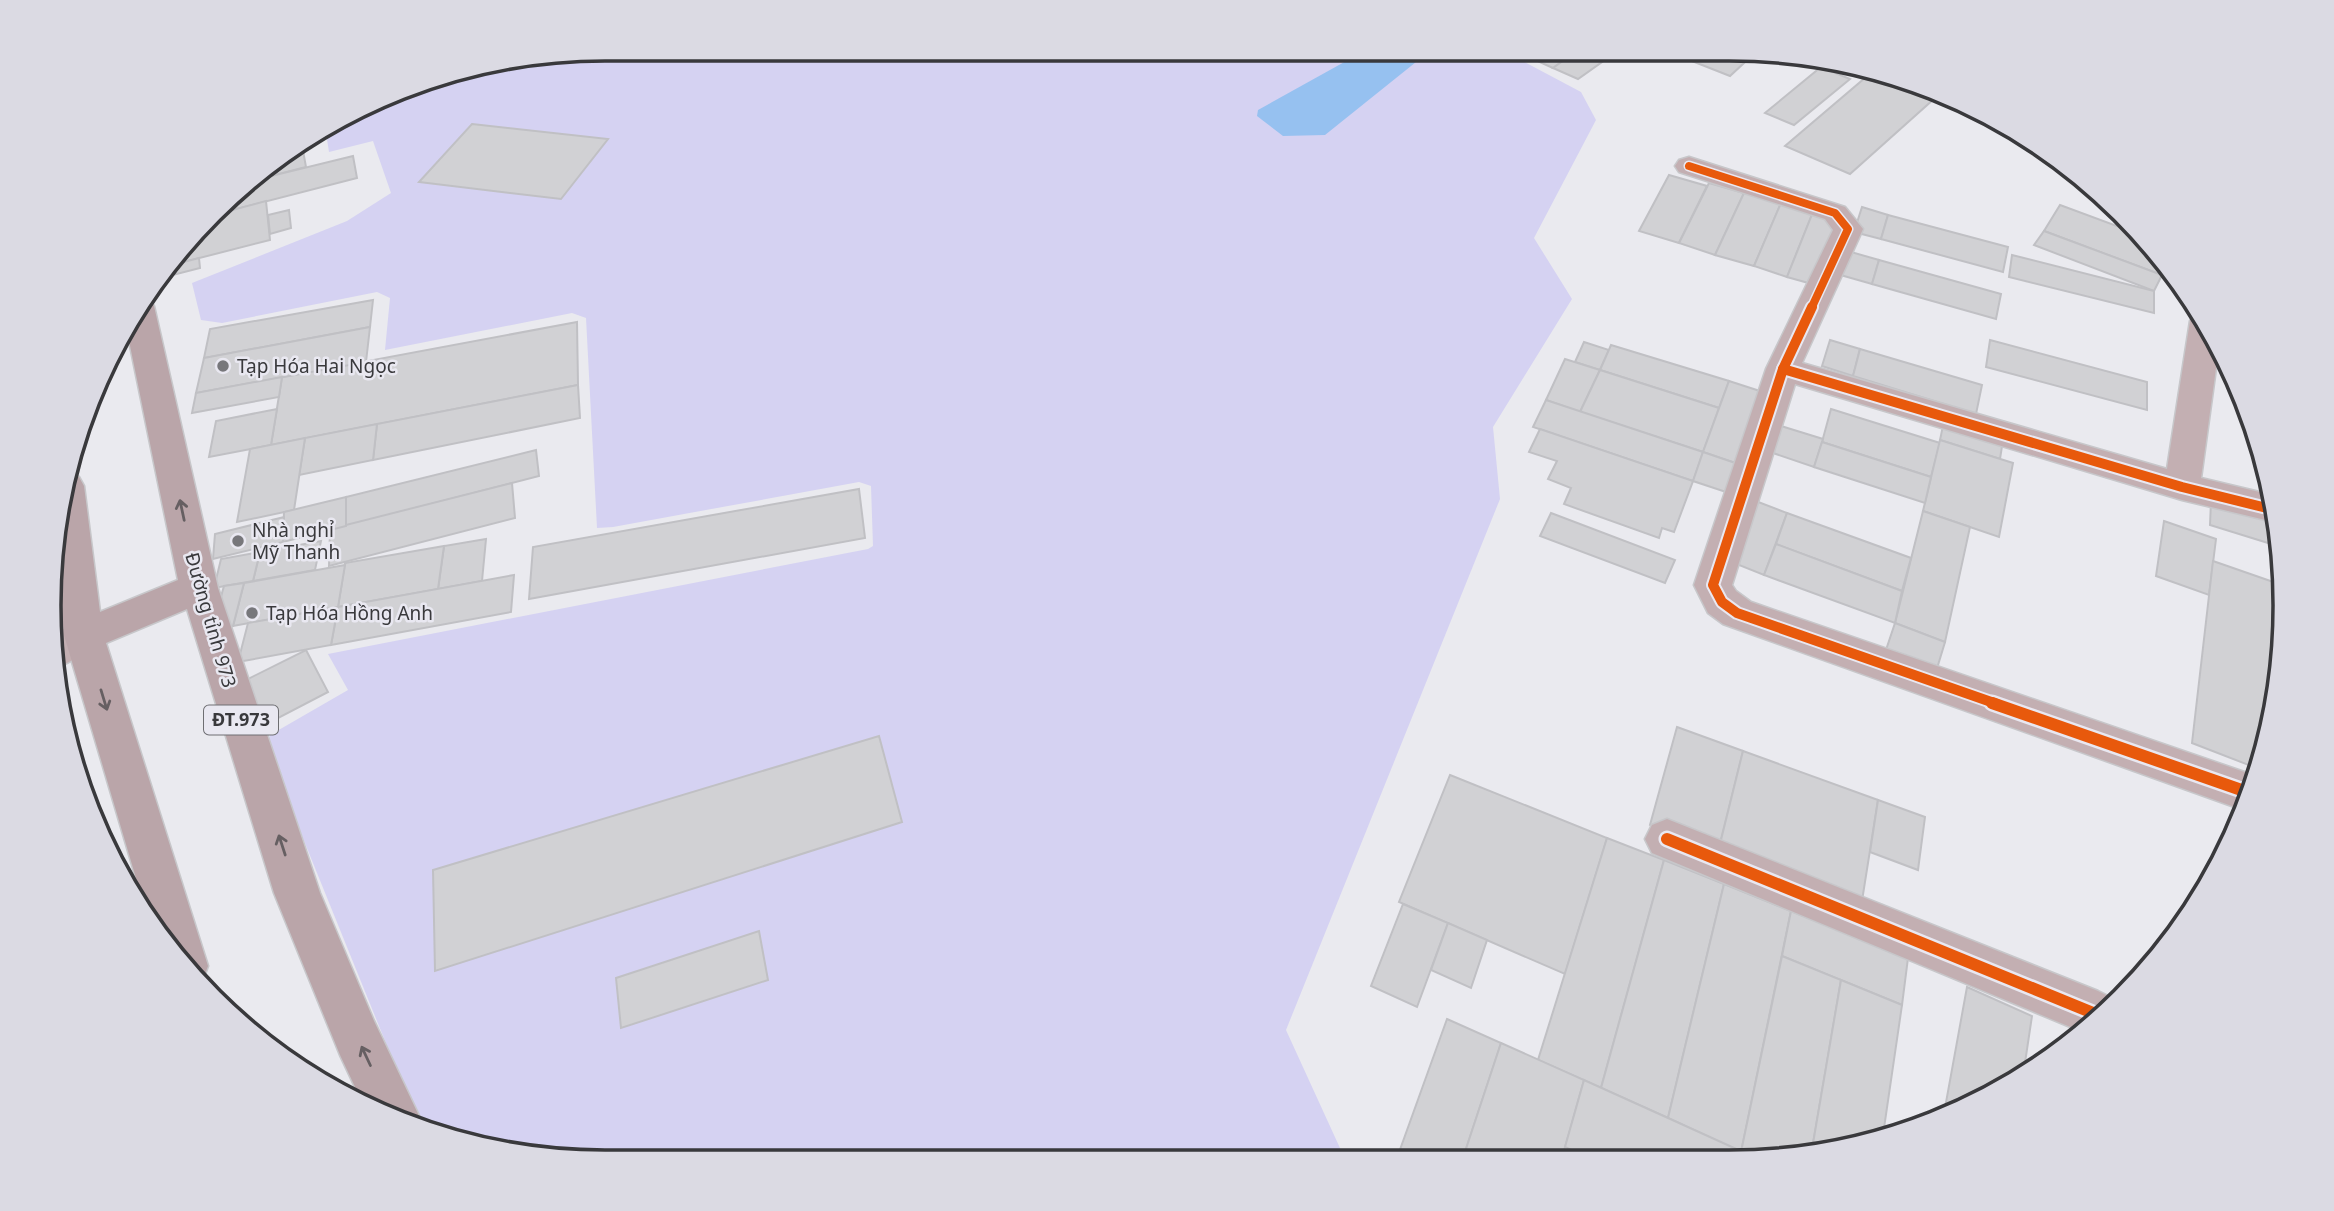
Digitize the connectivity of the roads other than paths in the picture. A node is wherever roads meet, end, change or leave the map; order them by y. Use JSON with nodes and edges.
{"nodes":[{"id":1,"x":1689,"y":166,"type":"dead end"},
{"id":2,"x":141,"y":321,"type":"edge"},
{"id":3,"x":2203,"y":339,"type":"edge"},
{"id":4,"x":1783,"y":369,"type":"junction"},
{"id":5,"x":2182,"y":487,"type":"junction"},
{"id":6,"x":2263,"y":507,"type":"edge"},
{"id":7,"x":66,"y":533,"type":"edge"},
{"id":8,"x":199,"y":588,"type":"junction"},
{"id":9,"x":69,"y":645,"type":"edge"},
{"id":10,"x":2240,"y":790,"type":"edge"},
{"id":11,"x":1667,"y":839,"type":"dead end"},
{"id":12,"x":175,"y":938,"type":"edge"},
{"id":13,"x":2090,"y":1012,"type":"edge"},
{"id":14,"x":388,"y":1104,"type":"edge"}],
"edges":[{"from":1,"to":4,"type":"street"},
{"from":8,"to":2,"type":"main road","name":"Đường tỉnh 973","number":"ĐT.973","one_way":true},
{"from":3,"to":5,"type":"street"},
{"from":4,"to":5,"type":"street"},
{"from":4,"to":10,"type":"street"},
{"from":5,"to":6,"type":"street"},
{"from":7,"to":9,"type":"main road"},
{"from":8,"to":9,"type":"main road"},
{"from":14,"to":8,"type":"main road","name":"Đường tỉnh 973","number":"ĐT.973","one_way":true},
{"from":9,"to":12,"type":"main road","one_way":true},
{"from":11,"to":13,"type":"street"}]}
